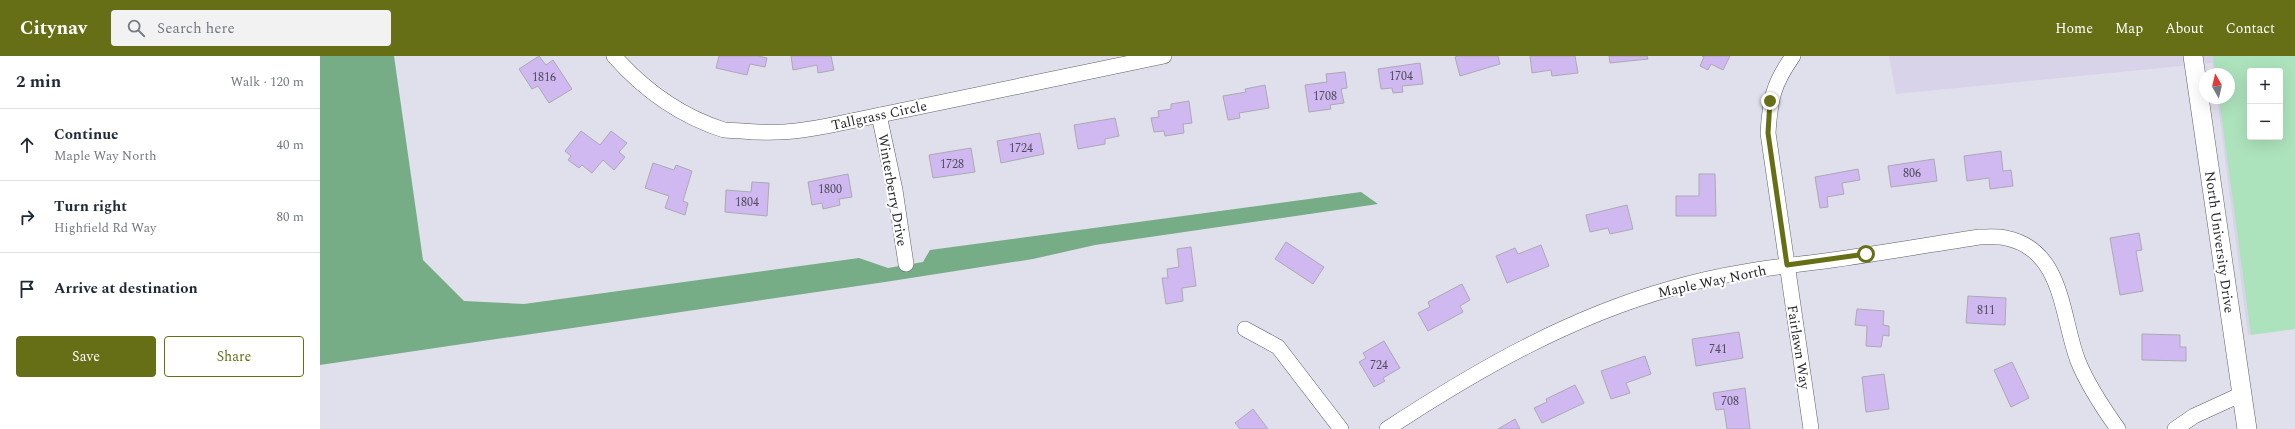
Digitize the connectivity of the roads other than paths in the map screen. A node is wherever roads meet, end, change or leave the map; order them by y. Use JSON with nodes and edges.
{"nodes":[{"id":1,"x":614,"y":56,"type":"edge"},
{"id":2,"x":1164,"y":56,"type":"edge"},
{"id":3,"x":1793,"y":56,"type":"edge"},
{"id":4,"x":2193,"y":56,"type":"edge"},
{"id":5,"x":879,"y":115,"type":"junction"},
{"id":6,"x":906,"y":264,"type":"dead end"},
{"id":7,"x":1787,"y":265,"type":"junction"},
{"id":8,"x":1244,"y":328,"type":"dead end"},
{"id":9,"x":2242,"y":394,"type":"junction"},
{"id":10,"x":1341,"y":429,"type":"edge"},
{"id":11,"x":1387,"y":429,"type":"edge"},
{"id":12,"x":1811,"y":429,"type":"edge"},
{"id":13,"x":2118,"y":429,"type":"edge"},
{"id":14,"x":2175,"y":429,"type":"edge"},
{"id":15,"x":2247,"y":429,"type":"edge"}],
"edges":[{"from":1,"to":5,"type":"street","name":"Tallgrass Circle"},
{"from":2,"to":5,"type":"street","name":"Tallgrass Circle"},
{"from":3,"to":7,"type":"street","name":"Fairlawn Way"},
{"from":4,"to":9,"type":"street","name":"North University Drive"},
{"from":5,"to":6,"type":"street","name":"Winterberry Drive"},
{"from":7,"to":11,"type":"street","name":"Maple Way North"},
{"from":7,"to":12,"type":"street","name":"Fairlawn Way"},
{"from":7,"to":13,"type":"street","name":"Maple Way North"},
{"from":8,"to":10,"type":"street"},
{"from":9,"to":14,"type":"street"},
{"from":9,"to":15,"type":"street","name":"North University Drive"}]}
